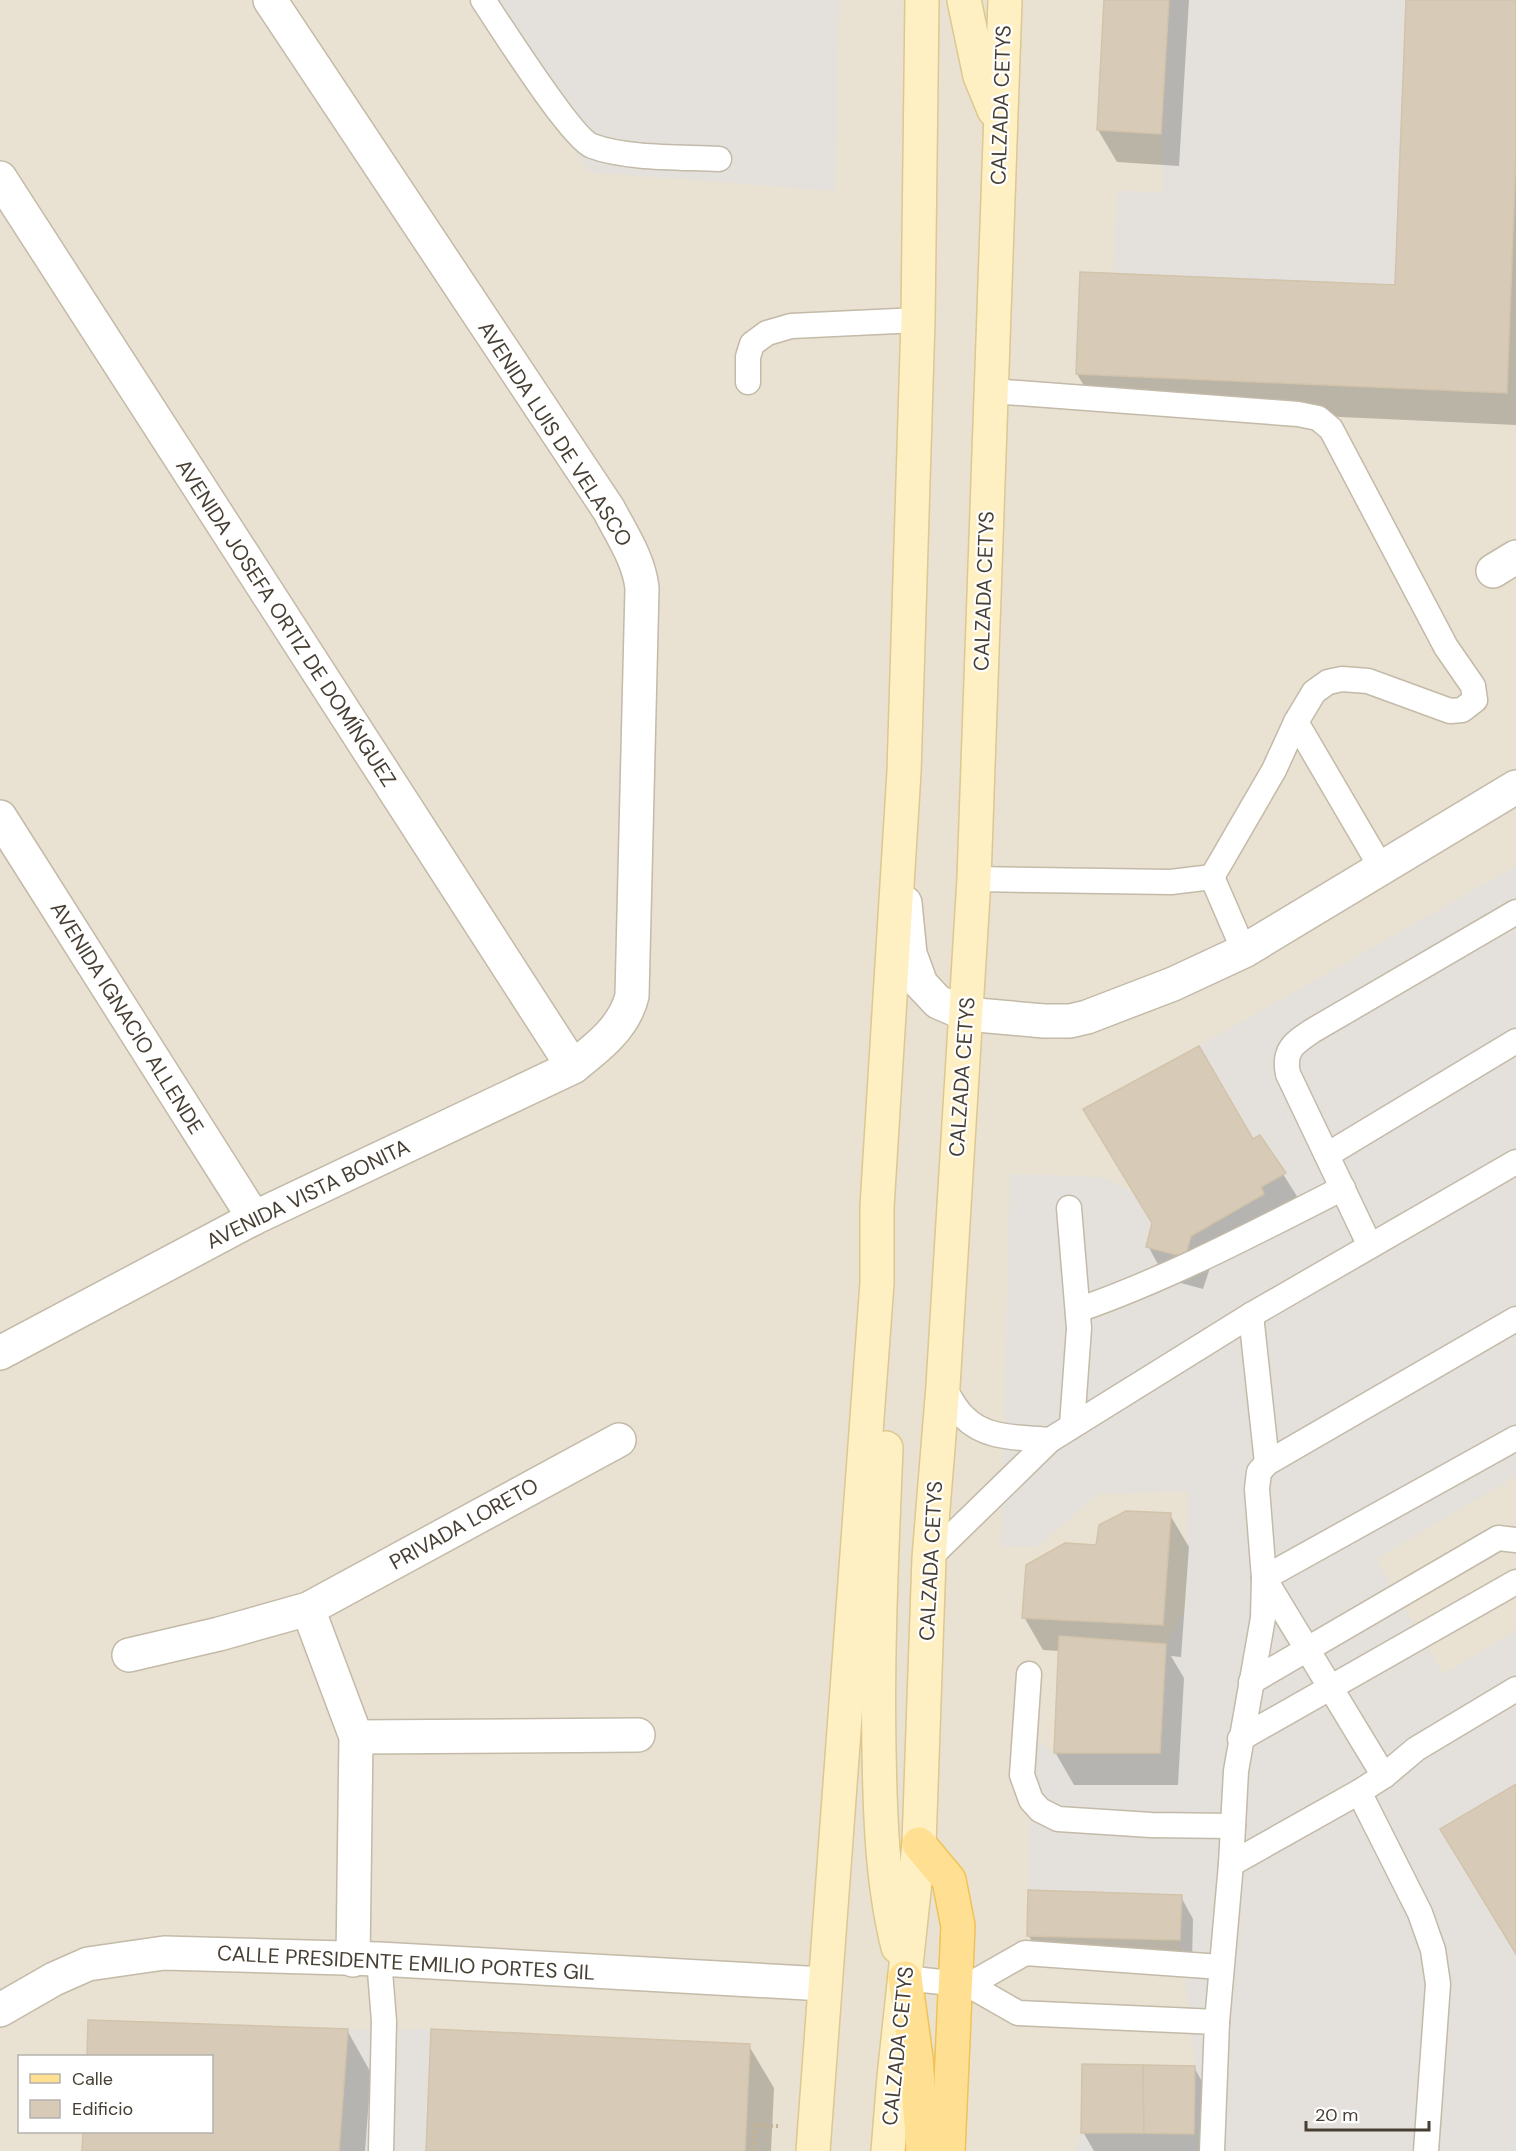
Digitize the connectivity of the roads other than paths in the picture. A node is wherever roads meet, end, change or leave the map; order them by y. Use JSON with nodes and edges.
{"nodes":[{"id":1,"x":270,"y":0,"type":"edge"},
{"id":2,"x":483,"y":0,"type":"edge"},
{"id":3,"x":922,"y":0,"type":"edge"},
{"id":4,"x":964,"y":0,"type":"edge"},
{"id":5,"x":1005,"y":0,"type":"edge"},
{"id":6,"x":1000,"y":123,"type":"junction"},
{"id":7,"x":719,"y":159,"type":"dead end"},
{"id":8,"x":0,"y":178,"type":"edge"},
{"id":9,"x":918,"y":320,"type":"junction"},
{"id":10,"x":748,"y":382,"type":"dead end"},
{"id":11,"x":992,"y":391,"type":"junction"},
{"id":12,"x":1296,"y":722,"type":"junction"},
{"id":13,"x":904,"y":772,"type":"junction"},
{"id":14,"x":1516,"y":787,"type":"edge"},
{"id":15,"x":0,"y":817,"type":"edge"},
{"id":16,"x":1382,"y":869,"type":"junction"},
{"id":17,"x":1212,"y":877,"type":"junction"},
{"id":18,"x":974,"y":879,"type":"junction"},
{"id":19,"x":1516,"y":912,"type":"edge"},
{"id":20,"x":1244,"y":951,"type":"junction"},
{"id":21,"x":966,"y":1014,"type":"junction"},
{"id":22,"x":613,"y":1031,"type":"joint"},
{"id":23,"x":1516,"y":1041,"type":"edge"},
{"id":24,"x":573,"y":1067,"type":"junction"},
{"id":25,"x":1327,"y":1155,"type":"junction"},
{"id":26,"x":1516,"y":1162,"type":"edge"},
{"id":27,"x":1343,"y":1188,"type":"junction"},
{"id":28,"x":1070,"y":1208,"type":"dead end"},
{"id":29,"x":254,"y":1218,"type":"junction"},
{"id":30,"x":1370,"y":1246,"type":"junction"},
{"id":31,"x":877,"y":1283,"type":"junction"},
{"id":32,"x":1078,"y":1310,"type":"junction"},
{"id":33,"x":1251,"y":1315,"type":"junction"},
{"id":34,"x":1516,"y":1319,"type":"edge"},
{"id":35,"x":0,"y":1353,"type":"edge"},
{"id":36,"x":942,"y":1386,"type":"junction"},
{"id":37,"x":1072,"y":1425,"type":"junction"},
{"id":38,"x":1516,"y":1438,"type":"edge"},
{"id":39,"x":619,"y":1440,"type":"dead end"},
{"id":40,"x":1050,"y":1440,"type":"junction"},
{"id":41,"x":1267,"y":1463,"type":"junction"},
{"id":42,"x":1516,"y":1540,"type":"edge"},
{"id":43,"x":929,"y":1558,"type":"junction"},
{"id":44,"x":1264,"y":1578,"type":"junction"},
{"id":45,"x":1516,"y":1582,"type":"edge"},
{"id":46,"x":308,"y":1609,"type":"junction"},
{"id":47,"x":1308,"y":1649,"type":"junction"},
{"id":48,"x":129,"y":1655,"type":"dead end"},
{"id":49,"x":1029,"y":1674,"type":"dead end"},
{"id":50,"x":1251,"y":1682,"type":"junction"},
{"id":51,"x":1330,"y":1686,"type":"junction"},
{"id":52,"x":1516,"y":1689,"type":"edge"},
{"id":53,"x":639,"y":1735,"type":"dead end"},
{"id":54,"x":356,"y":1737,"type":"junction"},
{"id":55,"x":1240,"y":1739,"type":"junction"},
{"id":56,"x":1384,"y":1776,"type":"junction"},
{"id":57,"x":1359,"y":1792,"type":"junction"},
{"id":58,"x":1233,"y":1826,"type":"junction"},
{"id":59,"x":919,"y":1844,"type":"junction"},
{"id":60,"x":1230,"y":1864,"type":"junction"},
{"id":61,"x":366,"y":1959,"type":"junction"},
{"id":62,"x":1221,"y":1967,"type":"junction"},
{"id":63,"x":905,"y":1978,"type":"junction"},
{"id":64,"x":824,"y":1984,"type":"junction"},
{"id":65,"x":962,"y":1984,"type":"junction"},
{"id":66,"x":0,"y":2010,"type":"edge"},
{"id":67,"x":1217,"y":2022,"type":"junction"},
{"id":68,"x":381,"y":2151,"type":"edge"},
{"id":69,"x":813,"y":2151,"type":"edge"},
{"id":70,"x":888,"y":2151,"type":"edge"},
{"id":71,"x":923,"y":2151,"type":"edge"},
{"id":72,"x":948,"y":2151,"type":"edge"},
{"id":73,"x":1212,"y":2151,"type":"edge"},
{"id":74,"x":1426,"y":2151,"type":"edge"}],
"edges":[{"from":1,"to":22,"type":"street","name":"AVENIDA LUIS DE VELASCO"},
{"from":2,"to":7,"type":"lane"},
{"from":3,"to":9,"type":"main road"},
{"from":4,"to":6,"type":"main road"},
{"from":5,"to":6,"type":"main road","name":"CALZADA CETYS"},
{"from":6,"to":11,"type":"main road","name":"CALZADA CETYS"},
{"from":8,"to":24,"type":"street","name":"AVENIDA JOSEFA ORTIZ DE DOMÍNGUEZ"},
{"from":9,"to":10,"type":"lane"},
{"from":9,"to":13,"type":"main road"},
{"from":11,"to":12,"type":"lane"},
{"from":11,"to":18,"type":"main road","name":"CALZADA CETYS"},
{"from":12,"to":16,"type":"lane"},
{"from":12,"to":17,"type":"lane"},
{"from":13,"to":21,"type":"street"},
{"from":13,"to":31,"type":"main road"},
{"from":14,"to":16,"type":"street"},
{"from":15,"to":29,"type":"street","name":"AVENIDA IGNACIO ALLENDE"},
{"from":16,"to":20,"type":"street"},
{"from":17,"to":18,"type":"lane"},
{"from":17,"to":20,"type":"lane"},
{"from":18,"to":21,"type":"main road","name":"CALZADA CETYS"},
{"from":19,"to":25,"type":"lane"},
{"from":20,"to":21,"type":"street"},
{"from":21,"to":36,"type":"main road","name":"CALZADA CETYS"},
{"from":22,"to":24,"type":"street","name":"AVENIDA VISTA BONITA"},
{"from":23,"to":25,"type":"lane"},
{"from":24,"to":29,"type":"street","name":"AVENIDA VISTA BONITA"},
{"from":25,"to":27,"type":"lane"},
{"from":26,"to":30,"type":"lane"},
{"from":27,"to":30,"type":"lane"},
{"from":27,"to":32,"type":"lane"},
{"from":28,"to":32,"type":"lane"},
{"from":29,"to":35,"type":"street","name":"AVENIDA VISTA BONITA"},
{"from":30,"to":33,"type":"lane"},
{"from":31,"to":63,"type":"main road"},
{"from":31,"to":64,"type":"main road"},
{"from":32,"to":37,"type":"lane"},
{"from":33,"to":37,"type":"lane"},
{"from":33,"to":41,"type":"lane"},
{"from":34,"to":41,"type":"lane"},
{"from":36,"to":40,"type":"lane"},
{"from":36,"to":43,"type":"main road","name":"CALZADA CETYS"},
{"from":37,"to":40,"type":"lane"},
{"from":38,"to":44,"type":"lane"},
{"from":39,"to":46,"type":"street","name":"PRIVADA LORETO"},
{"from":40,"to":43,"type":"lane"},
{"from":41,"to":44,"type":"lane"},
{"from":42,"to":47,"type":"lane"},
{"from":43,"to":59,"type":"main road","name":"CALZADA CETYS"},
{"from":44,"to":47,"type":"lane"},
{"from":44,"to":50,"type":"lane"},
{"from":45,"to":51,"type":"lane"},
{"from":46,"to":48,"type":"street","name":"PRIVADA LORETO"},
{"from":46,"to":54,"type":"street"},
{"from":47,"to":50,"type":"lane"},
{"from":47,"to":51,"type":"lane"},
{"from":49,"to":58,"type":"lane"},
{"from":50,"to":55,"type":"lane"},
{"from":51,"to":55,"type":"lane"},
{"from":51,"to":56,"type":"lane"},
{"from":52,"to":56,"type":"lane"},
{"from":53,"to":54,"type":"street"},
{"from":54,"to":61,"type":"street"},
{"from":55,"to":58,"type":"lane"},
{"from":56,"to":57,"type":"lane"},
{"from":57,"to":60,"type":"lane"},
{"from":57,"to":74,"type":"lane"},
{"from":58,"to":60,"type":"lane"},
{"from":59,"to":63,"type":"main road","name":"CALZADA CETYS"},
{"from":59,"to":65,"type":"main road"},
{"from":60,"to":62,"type":"lane"},
{"from":61,"to":64,"type":"street","name":"CALLE PRESIDENTE EMILIO PORTES GIL"},
{"from":61,"to":66,"type":"street","name":"CALLE PRESIDENTE EMILIO PORTES GIL"},
{"from":61,"to":68,"type":"lane"},
{"from":62,"to":65,"type":"lane"},
{"from":62,"to":67,"type":"lane"},
{"from":63,"to":65,"type":"lane"},
{"from":63,"to":70,"type":"main road","name":"CALZADA CETYS"},
{"from":63,"to":71,"type":"main road"},
{"from":64,"to":69,"type":"main road"},
{"from":65,"to":67,"type":"lane"},
{"from":65,"to":72,"type":"main road"},
{"from":67,"to":73,"type":"lane"}]}
